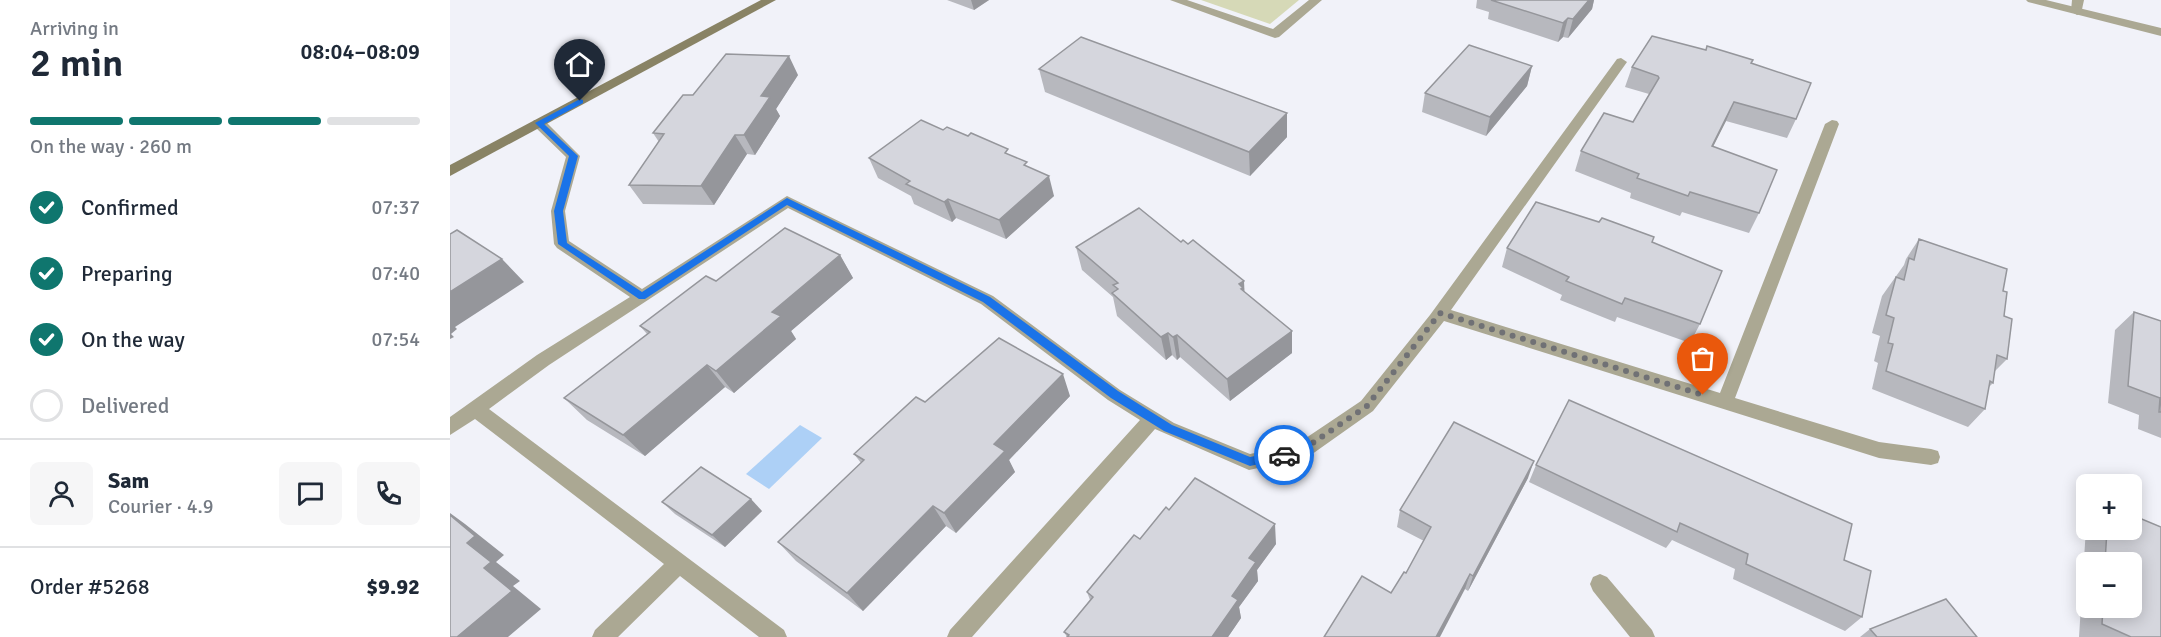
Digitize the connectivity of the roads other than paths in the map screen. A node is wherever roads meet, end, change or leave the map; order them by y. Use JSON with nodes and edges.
{"nodes":[{"id":1,"x":770,"y":0,"type":"edge"},
{"id":2,"x":1176,"y":0,"type":"edge"},
{"id":3,"x":1316,"y":0,"type":"edge"},
{"id":4,"x":2032,"y":0,"type":"edge"},
{"id":5,"x":2077,"y":6,"type":"edge"},
{"id":6,"x":2161,"y":32,"type":"edge"},
{"id":7,"x":1621,"y":62,"type":"dead end"},
{"id":8,"x":539,"y":123,"type":"junction"},
{"id":9,"x":1832,"y":124,"type":"dead end"},
{"id":10,"x":450,"y":171,"type":"edge"},
{"id":11,"x":642,"y":297,"type":"junction"},
{"id":12,"x":1440,"y":313,"type":"junction"},
{"id":13,"x":1725,"y":402,"type":"junction"},
{"id":14,"x":477,"y":410,"type":"junction"},
{"id":15,"x":1153,"y":419,"type":"junction"},
{"id":16,"x":450,"y":427,"type":"edge"},
{"id":17,"x":1931,"y":457,"type":"dead end"},
{"id":18,"x":679,"y":563,"type":"junction"},
{"id":19,"x":1600,"y":584,"type":"dead end"},
{"id":20,"x":603,"y":637,"type":"edge"},
{"id":21,"x":776,"y":637,"type":"edge"},
{"id":22,"x":958,"y":637,"type":"edge"},
{"id":23,"x":1644,"y":637,"type":"edge"}],
"edges":[{"from":1,"to":8,"type":"main road"},
{"from":2,"to":3,"type":"street"},
{"from":4,"to":5,"type":"street"},
{"from":5,"to":6,"type":"street"},
{"from":7,"to":12,"type":"street"},
{"from":8,"to":10,"type":"main road"},
{"from":8,"to":11,"type":"street"},
{"from":9,"to":13,"type":"street"},
{"from":11,"to":14,"type":"street"},
{"from":11,"to":15,"type":"street"},
{"from":12,"to":13,"type":"street"},
{"from":12,"to":15,"type":"street"},
{"from":13,"to":17,"type":"street"},
{"from":14,"to":16,"type":"street"},
{"from":14,"to":18,"type":"street"},
{"from":15,"to":22,"type":"street"},
{"from":18,"to":20,"type":"street"},
{"from":18,"to":21,"type":"street"},
{"from":19,"to":23,"type":"street"}]}
